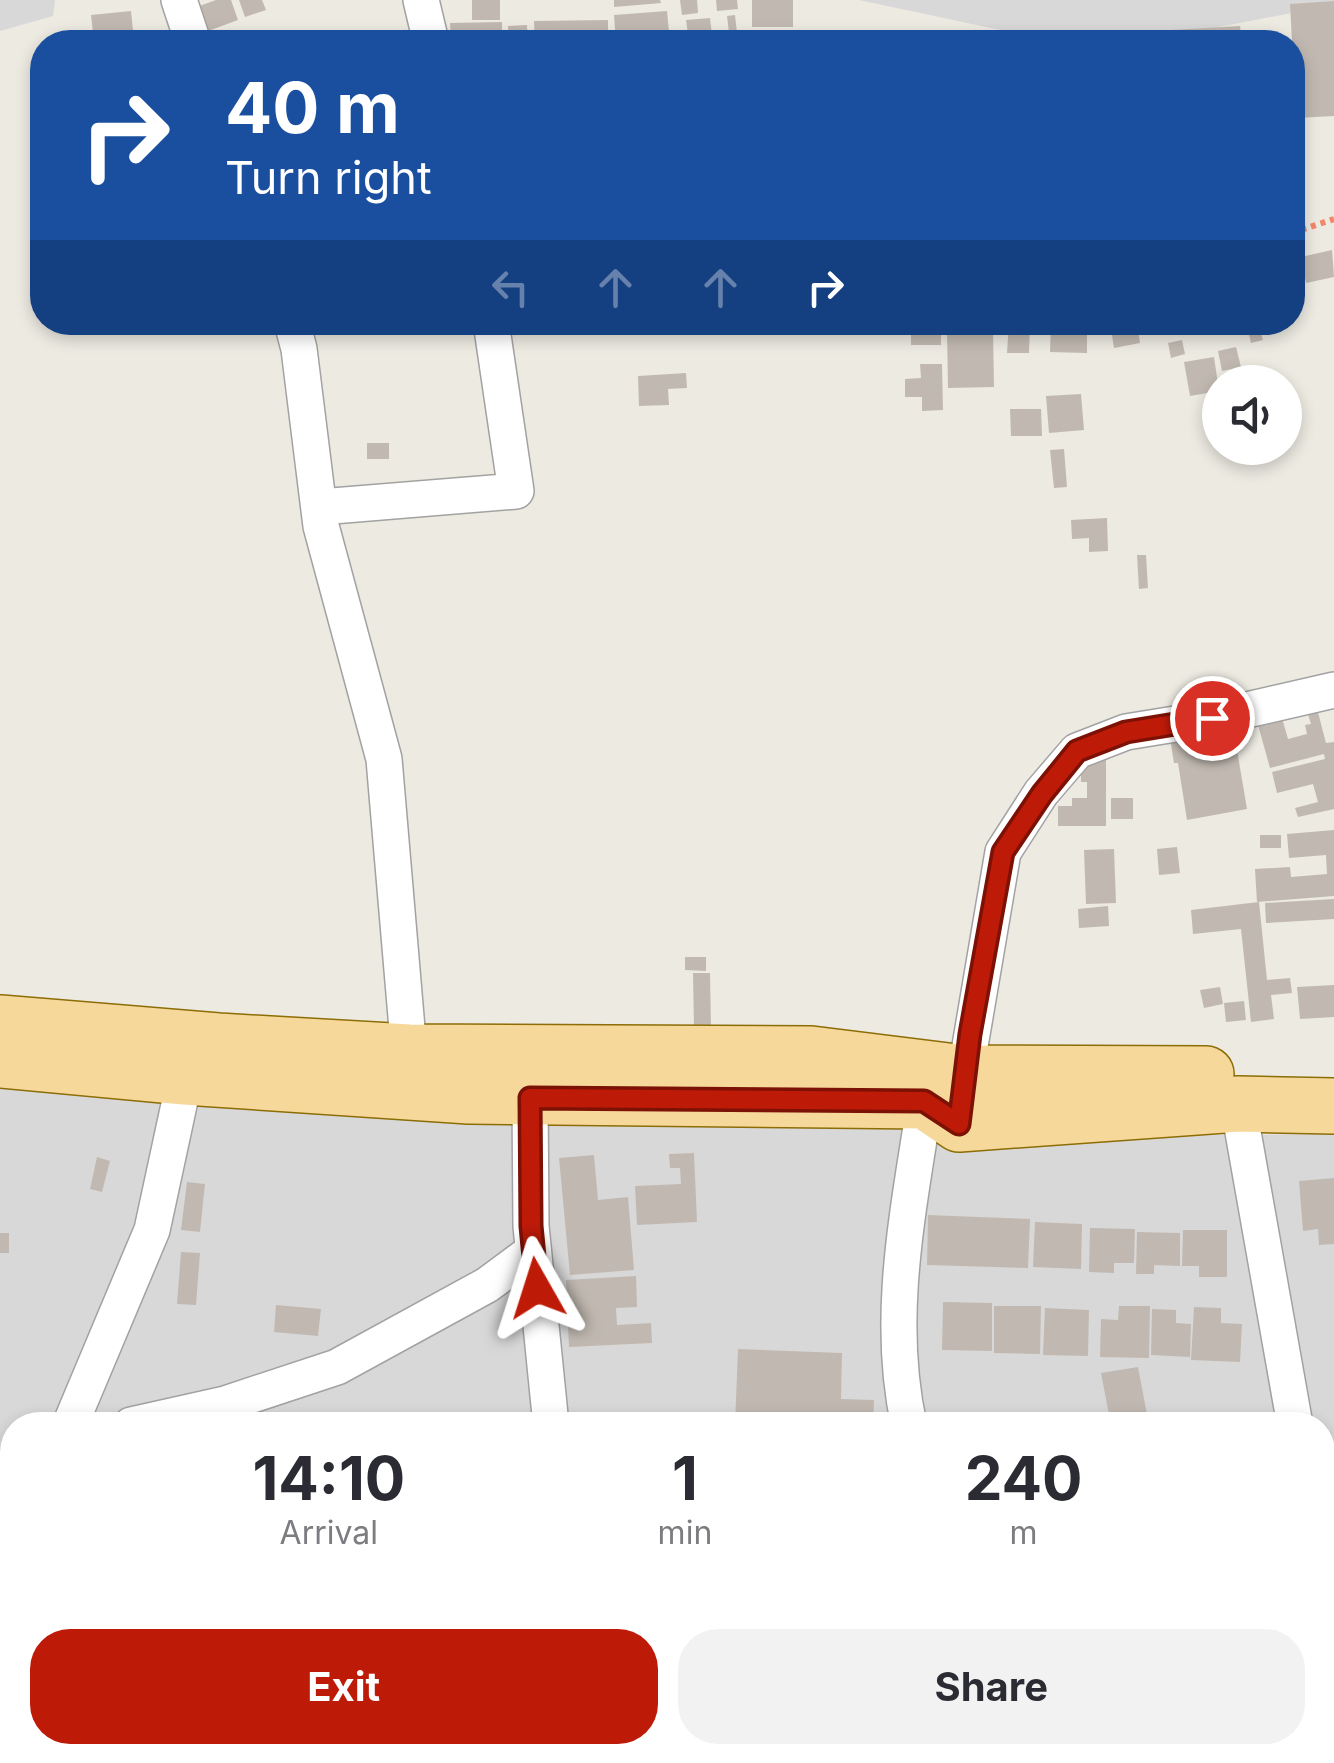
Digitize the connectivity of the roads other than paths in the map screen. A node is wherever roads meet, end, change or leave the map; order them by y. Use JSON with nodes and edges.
{"nodes":[{"id":1,"x":179,"y":0,"type":"edge"},
{"id":2,"x":421,"y":0,"type":"edge"},
{"id":3,"x":188,"y":30,"type":"edge"},
{"id":4,"x":428,"y":30,"type":"edge"},
{"id":5,"x":296,"y":335,"type":"edge"},
{"id":6,"x":493,"y":335,"type":"edge"},
{"id":7,"x":320,"y":506,"type":"junction"},
{"id":8,"x":1334,"y":690,"type":"edge"},
{"id":9,"x":0,"y":1023,"type":"edge"},
{"id":10,"x":409,"y":1052,"type":"junction"},
{"id":11,"x":0,"y":1060,"type":"edge"},
{"id":12,"x":1334,"y":1074,"type":"edge"},
{"id":13,"x":185,"y":1077,"type":"junction"},
{"id":14,"x":530,"y":1098,"type":"junction"},
{"id":15,"x":949,"y":1099,"type":"junction"},
{"id":16,"x":1238,"y":1104,"type":"junction"},
{"id":17,"x":1334,"y":1106,"type":"edge"},
{"id":18,"x":534,"y":1250,"type":"junction"},
{"id":19,"x":75,"y":1412,"type":"edge"},
{"id":20,"x":190,"y":1412,"type":"edge"},
{"id":21,"x":550,"y":1412,"type":"edge"},
{"id":22,"x":907,"y":1412,"type":"edge"},
{"id":23,"x":1292,"y":1412,"type":"edge"}],
"edges":[{"from":1,"to":3,"type":"street"},
{"from":2,"to":4,"type":"street"},
{"from":5,"to":7,"type":"street"},
{"from":6,"to":7,"type":"street"},
{"from":7,"to":10,"type":"street"},
{"from":8,"to":15,"type":"street"},
{"from":9,"to":10,"type":"main road"},
{"from":10,"to":15,"type":"main road"},
{"from":11,"to":13,"type":"main road"},
{"from":12,"to":15,"type":"main road"},
{"from":13,"to":14,"type":"main road"},
{"from":13,"to":19,"type":"street"},
{"from":14,"to":15,"type":"main road"},
{"from":14,"to":18,"type":"street"},
{"from":15,"to":16,"type":"main road"},
{"from":15,"to":22,"type":"street"},
{"from":16,"to":17,"type":"main road"},
{"from":16,"to":23,"type":"street"},
{"from":18,"to":20,"type":"street"},
{"from":18,"to":21,"type":"street"}]}
